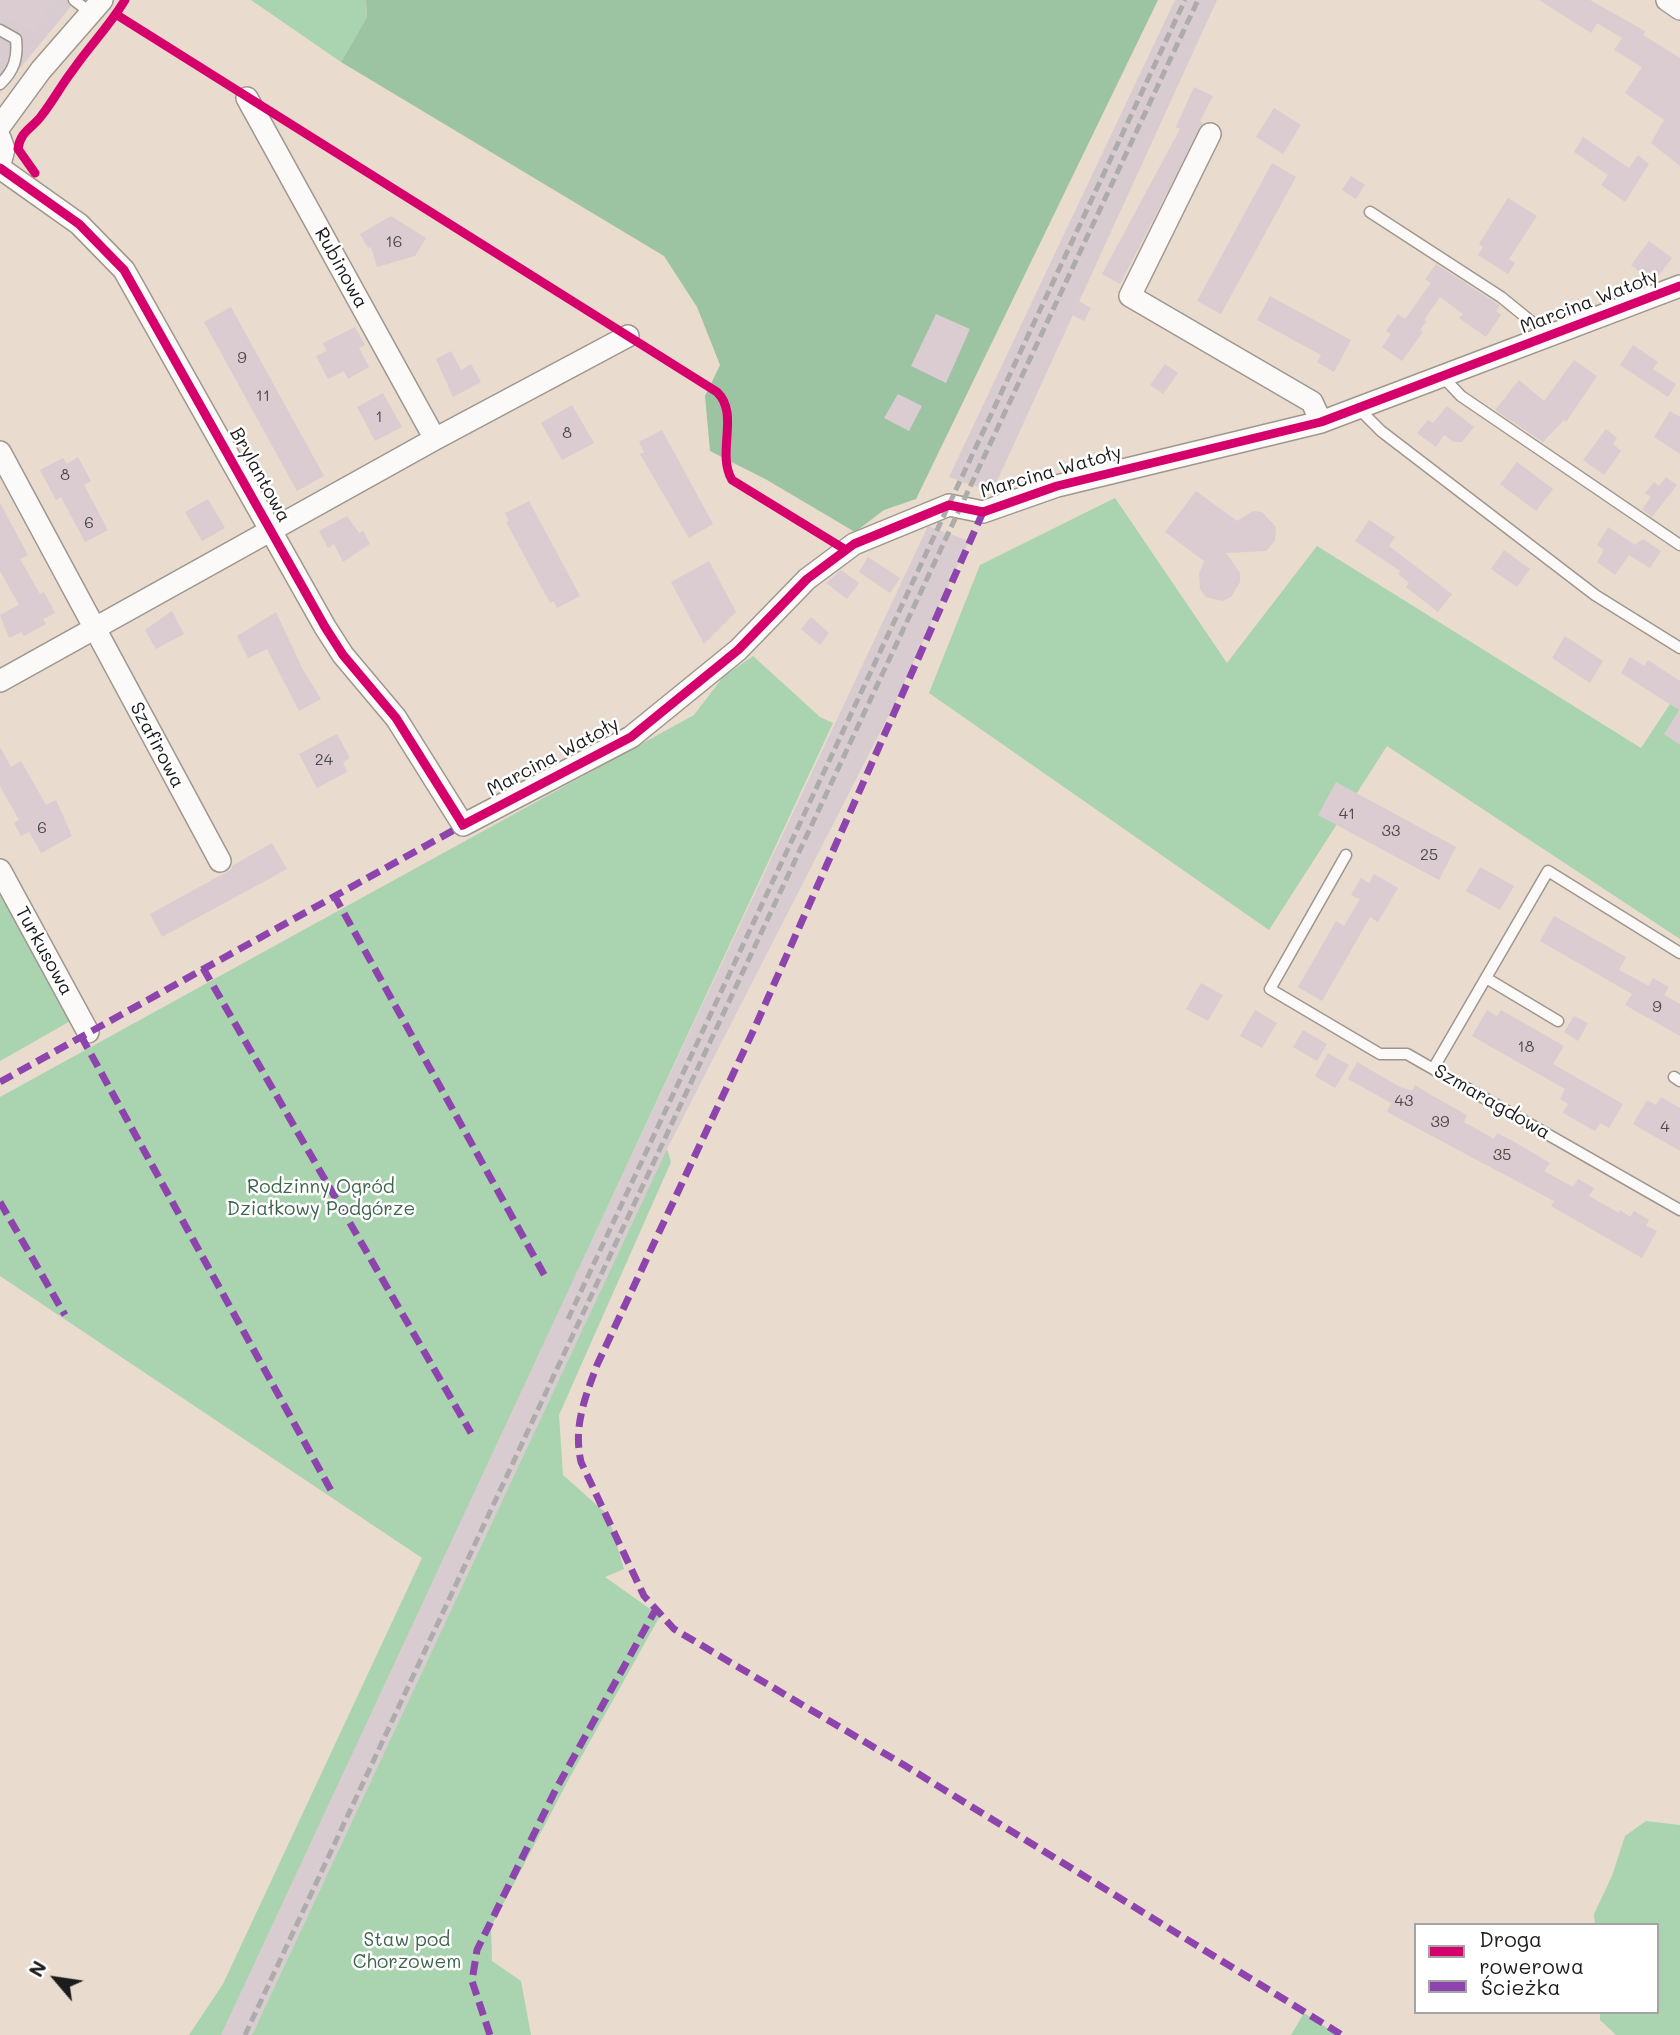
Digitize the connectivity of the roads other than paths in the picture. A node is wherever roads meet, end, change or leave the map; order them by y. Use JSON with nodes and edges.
{"nodes":[{"id":1,"x":1667,"y":0,"type":"edge"},
{"id":2,"x":89,"y":4,"type":"edge"},
{"id":3,"x":1680,"y":9,"type":"edge"},
{"id":4,"x":0,"y":30,"type":"edge"},
{"id":5,"x":0,"y":84,"type":"edge"},
{"id":6,"x":247,"y":97,"type":"dead end"},
{"id":7,"x":0,"y":126,"type":"edge"},
{"id":8,"x":1210,"y":134,"type":"dead end"},
{"id":9,"x":0,"y":138,"type":"edge"},
{"id":10,"x":0,"y":166,"type":"edge"},
{"id":11,"x":1370,"y":212,"type":"dead end"},
{"id":12,"x":1680,"y":286,"type":"edge"},
{"id":13,"x":628,"y":336,"type":"dead end"},
{"id":14,"x":1549,"y":336,"type":"junction"},
{"id":15,"x":1442,"y":376,"type":"junction"},
{"id":16,"x":1357,"y":408,"type":"junction"},
{"id":17,"x":1321,"y":422,"type":"junction"},
{"id":18,"x":435,"y":439,"type":"junction"},
{"id":19,"x":0,"y":452,"type":"edge"},
{"id":20,"x":271,"y":530,"type":"junction"},
{"id":21,"x":1680,"y":545,"type":"edge"},
{"id":22,"x":95,"y":629,"type":"junction"},
{"id":23,"x":1680,"y":648,"type":"edge"},
{"id":24,"x":0,"y":681,"type":"edge"},
{"id":25,"x":463,"y":825,"type":"joint"},
{"id":26,"x":1346,"y":855,"type":"dead end"},
{"id":27,"x":220,"y":861,"type":"dead end"},
{"id":28,"x":0,"y":870,"type":"edge"},
{"id":29,"x":1680,"y":953,"type":"edge"},
{"id":30,"x":1486,"y":978,"type":"junction"},
{"id":31,"x":1558,"y":1021,"type":"dead end"},
{"id":32,"x":88,"y":1032,"type":"dead end"},
{"id":33,"x":1433,"y":1069,"type":"junction"},
{"id":34,"x":1680,"y":1209,"type":"edge"}],
"edges":[{"from":1,"to":3,"type":"street"},
{"from":2,"to":7,"type":"street"},
{"from":4,"to":5,"type":"lane"},
{"from":6,"to":18,"type":"street","name":"Rubinowa"},
{"from":8,"to":17,"type":"street"},
{"from":9,"to":10,"type":"street"},
{"from":10,"to":20,"type":"street","name":"Brylantowa"},
{"from":11,"to":14,"type":"lane"},
{"from":12,"to":14,"type":"street","name":"Marcina Watoły"},
{"from":13,"to":18,"type":"street"},
{"from":14,"to":15,"type":"street","name":"Marcina Watoły"},
{"from":15,"to":16,"type":"street","name":"Marcina Watoły"},
{"from":15,"to":21,"type":"lane"},
{"from":16,"to":17,"type":"street","name":"Marcina Watoły"},
{"from":16,"to":23,"type":"lane"},
{"from":17,"to":25,"type":"street","name":"Marcina Watoły"},
{"from":18,"to":20,"type":"street"},
{"from":19,"to":22,"type":"street","name":"Szafirowa"},
{"from":20,"to":22,"type":"street"},
{"from":20,"to":25,"type":"street","name":"Brylantowa"},
{"from":22,"to":24,"type":"street"},
{"from":22,"to":27,"type":"street","name":"Szafirowa"},
{"from":26,"to":33,"type":"lane","name":"Szmaragdowa"},
{"from":28,"to":32,"type":"street","name":"Turkusowa"},
{"from":29,"to":30,"type":"lane"},
{"from":30,"to":31,"type":"lane"},
{"from":30,"to":33,"type":"lane"},
{"from":33,"to":34,"type":"lane","name":"Szmaragdowa"}]}
